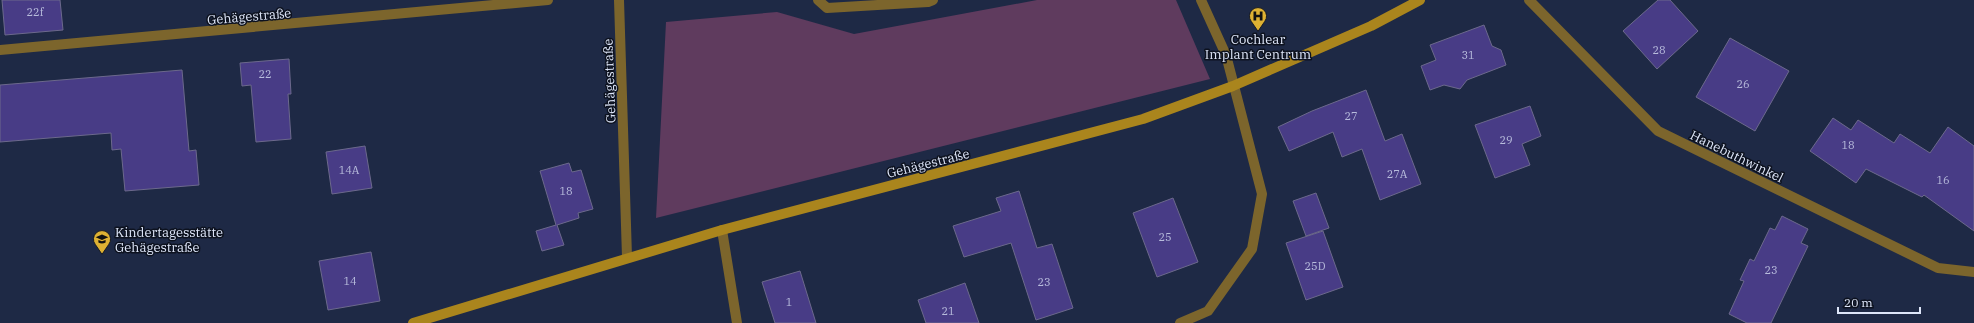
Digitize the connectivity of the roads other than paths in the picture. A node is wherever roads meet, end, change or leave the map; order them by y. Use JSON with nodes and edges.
{"nodes":[{"id":1,"x":548,"y":0,"type":"edge"},
{"id":2,"x":619,"y":0,"type":"edge"},
{"id":3,"x":818,"y":0,"type":"edge"},
{"id":4,"x":933,"y":0,"type":"edge"},
{"id":5,"x":1201,"y":0,"type":"edge"},
{"id":6,"x":1420,"y":0,"type":"edge"},
{"id":7,"x":1529,"y":0,"type":"edge"},
{"id":8,"x":0,"y":50,"type":"edge"},
{"id":9,"x":1233,"y":86,"type":"junction"},
{"id":10,"x":722,"y":230,"type":"junction"},
{"id":11,"x":627,"y":257,"type":"junction"},
{"id":12,"x":1974,"y":272,"type":"edge"},
{"id":13,"x":413,"y":323,"type":"edge"},
{"id":14,"x":737,"y":323,"type":"edge"},
{"id":15,"x":1180,"y":323,"type":"edge"}],
"edges":[{"from":1,"to":8,"type":"street","name":"Gehägestraße"},
{"from":2,"to":11,"type":"street","name":"Gehägestraße"},
{"from":3,"to":4,"type":"street"},
{"from":5,"to":9,"type":"street"},
{"from":6,"to":9,"type":"street","name":"Gehägestraße"},
{"from":7,"to":12,"type":"street","name":"Hanebuthwinkel"},
{"from":9,"to":10,"type":"street","name":"Gehägestraße"},
{"from":9,"to":15,"type":"street"},
{"from":10,"to":11,"type":"street","name":"Gehägestraße"},
{"from":10,"to":14,"type":"street"},
{"from":11,"to":13,"type":"street","name":"Gehägestraße"}]}
